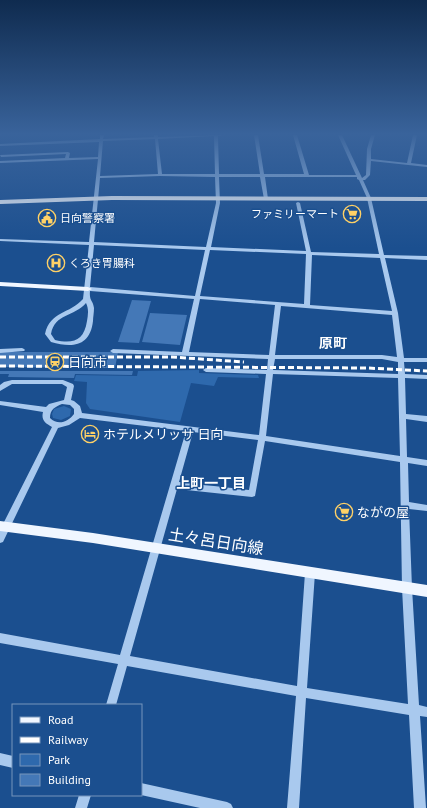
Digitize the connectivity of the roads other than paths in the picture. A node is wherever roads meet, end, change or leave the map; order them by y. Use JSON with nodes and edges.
{"nodes":[{"id":1,"x":98,"y":173,"type":"edge"},
{"id":2,"x":218,"y":173,"type":"edge"},
{"id":3,"x":262,"y":173,"type":"edge"},
{"id":4,"x":306,"y":173,"type":"edge"},
{"id":5,"x":356,"y":173,"type":"edge"},
{"id":6,"x":367,"y":173,"type":"edge"},
{"id":7,"x":160,"y":175,"type":"joint"},
{"id":8,"x":218,"y":176,"type":"junction"},
{"id":9,"x":263,"y":176,"type":"junction"},
{"id":10,"x":307,"y":176,"type":"junction"},
{"id":11,"x":98,"y":177,"type":"junction"},
{"id":12,"x":359,"y":178,"type":"junction"},
{"id":13,"x":266,"y":199,"type":"junction"},
{"id":14,"x":427,"y":199,"type":"edge"},
{"id":15,"x":96,"y":200,"type":"junction"},
{"id":16,"x":218,"y":201,"type":"junction"},
{"id":17,"x":369,"y":201,"type":"junction"},
{"id":18,"x":0,"y":202,"type":"edge"},
{"id":19,"x":298,"y":203,"type":"junction"},
{"id":20,"x":427,"y":203,"type":"edge"},
{"id":21,"x":0,"y":206,"type":"edge"},
{"id":22,"x":0,"y":240,"type":"edge"},
{"id":23,"x":92,"y":243,"type":"junction"},
{"id":24,"x":207,"y":249,"type":"junction"},
{"id":25,"x":309,"y":253,"type":"junction"},
{"id":26,"x":383,"y":256,"type":"junction"},
{"id":27,"x":427,"y":258,"type":"edge"},
{"id":28,"x":0,"y":284,"type":"edge"},
{"id":29,"x":88,"y":289,"type":"junction"},
{"id":30,"x":198,"y":297,"type":"junction"},
{"id":31,"x":86,"y":299,"type":"junction"},
{"id":32,"x":278,"y":303,"type":"junction"},
{"id":33,"x":307,"y":305,"type":"junction"},
{"id":34,"x":395,"y":313,"type":"junction"},
{"id":35,"x":22,"y":350,"type":"dead end"},
{"id":36,"x":0,"y":351,"type":"edge"},
{"id":37,"x":113,"y":351,"type":"dead end"},
{"id":38,"x":185,"y":354,"type":"junction"},
{"id":39,"x":272,"y":357,"type":"junction"},
{"id":40,"x":401,"y":360,"type":"junction"},
{"id":41,"x":426,"y":361,"type":"edge"},
{"id":42,"x":206,"y":370,"type":"dead end"},
{"id":43,"x":270,"y":373,"type":"junction"},
{"id":44,"x":401,"y":377,"type":"junction"},
{"id":45,"x":427,"y":377,"type":"edge"},
{"id":46,"x":0,"y":389,"type":"edge"},
{"id":47,"x":0,"y":402,"type":"edge"},
{"id":48,"x":67,"y":402,"type":"junction"},
{"id":49,"x":47,"y":410,"type":"junction"},
{"id":50,"x":78,"y":416,"type":"junction"},
{"id":51,"x":403,"y":416,"type":"junction"},
{"id":52,"x":427,"y":419,"type":"edge"},
{"id":53,"x":56,"y":425,"type":"junction"},
{"id":54,"x":190,"y":429,"type":"junction"},
{"id":55,"x":262,"y":438,"type":"junction"},
{"id":56,"x":404,"y":459,"type":"junction"},
{"id":57,"x":427,"y":463,"type":"edge"},
{"id":58,"x":174,"y":485,"type":"junction"},
{"id":59,"x":405,"y":505,"type":"junction"},
{"id":60,"x":427,"y":508,"type":"edge"},
{"id":61,"x":3,"y":527,"type":"edge"},
{"id":62,"x":0,"y":539,"type":"edge"},
{"id":63,"x":157,"y":548,"type":"junction"},
{"id":64,"x":310,"y":573,"type":"junction"},
{"id":65,"x":407,"y":588,"type":"junction"},
{"id":66,"x":427,"y":592,"type":"edge"},
{"id":67,"x":0,"y":638,"type":"edge"},
{"id":68,"x":124,"y":660,"type":"junction"},
{"id":69,"x":301,"y":692,"type":"junction"},
{"id":70,"x":111,"y":704,"type":"edge"},
{"id":71,"x":413,"y":709,"type":"junction"},
{"id":72,"x":427,"y":712,"type":"edge"},
{"id":73,"x":0,"y":759,"type":"edge"},
{"id":74,"x":12,"y":762,"type":"edge"},
{"id":75,"x":142,"y":789,"type":"edge"},
{"id":76,"x":85,"y":796,"type":"edge"},
{"id":77,"x":81,"y":808,"type":"edge"},
{"id":78,"x":227,"y":808,"type":"edge"},
{"id":79,"x":293,"y":808,"type":"edge"},
{"id":80,"x":420,"y":808,"type":"edge"}],
"edges":[{"from":1,"to":11,"type":"street"},
{"from":2,"to":8,"type":"street"},
{"from":3,"to":9,"type":"street"},
{"from":4,"to":10,"type":"street"},
{"from":5,"to":12,"type":"street"},
{"from":6,"to":12,"type":"street"},
{"from":7,"to":8,"type":"street"},
{"from":7,"to":11,"type":"street"},
{"from":8,"to":9,"type":"street"},
{"from":8,"to":16,"type":"street"},
{"from":9,"to":10,"type":"street"},
{"from":9,"to":13,"type":"street"},
{"from":10,"to":12,"type":"street"},
{"from":11,"to":15,"type":"street"},
{"from":12,"to":17,"type":"street"},
{"from":13,"to":16,"type":"highway"},
{"from":13,"to":17,"type":"highway"},
{"from":14,"to":17,"type":"highway"},
{"from":15,"to":16,"type":"highway"},
{"from":15,"to":18,"type":"highway"},
{"from":15,"to":21,"type":"highway"},
{"from":15,"to":23,"type":"street"},
{"from":16,"to":19,"type":"highway"},
{"from":16,"to":24,"type":"street"},
{"from":17,"to":19,"type":"highway"},
{"from":17,"to":20,"type":"highway"},
{"from":17,"to":26,"type":"street"},
{"from":19,"to":25,"type":"street"},
{"from":22,"to":23,"type":"street"},
{"from":23,"to":24,"type":"street"},
{"from":23,"to":29,"type":"street"},
{"from":24,"to":25,"type":"street"},
{"from":24,"to":30,"type":"street"},
{"from":25,"to":26,"type":"street"},
{"from":25,"to":33,"type":"street"},
{"from":26,"to":27,"type":"street"},
{"from":26,"to":34,"type":"street"},
{"from":28,"to":29,"type":"main road"},
{"from":29,"to":30,"type":"street"},
{"from":29,"to":31,"type":"street"},
{"from":30,"to":32,"type":"street"},
{"from":30,"to":38,"type":"street"},
{"from":31,"to":31,"type":"street"},
{"from":32,"to":33,"type":"street"},
{"from":32,"to":39,"type":"street"},
{"from":33,"to":34,"type":"street"},
{"from":34,"to":40,"type":"street"},
{"from":35,"to":36,"type":"street"},
{"from":37,"to":38,"type":"street"},
{"from":38,"to":39,"type":"street"},
{"from":39,"to":40,"type":"street"},
{"from":39,"to":43,"type":"street"},
{"from":40,"to":41,"type":"street"},
{"from":40,"to":44,"type":"street"},
{"from":42,"to":43,"type":"street"},
{"from":43,"to":44,"type":"street"},
{"from":43,"to":55,"type":"street"},
{"from":44,"to":45,"type":"street"},
{"from":44,"to":51,"type":"street"},
{"from":46,"to":48,"type":"street"},
{"from":47,"to":49,"type":"street"},
{"from":48,"to":49,"type":"street"},
{"from":48,"to":50,"type":"street"},
{"from":49,"to":53,"type":"street"},
{"from":50,"to":53,"type":"street"},
{"from":50,"to":54,"type":"street"},
{"from":51,"to":52,"type":"street"},
{"from":51,"to":56,"type":"street"},
{"from":53,"to":61,"type":"street"},
{"from":54,"to":55,"type":"street"},
{"from":54,"to":58,"type":"street"},
{"from":55,"to":56,"type":"street"},
{"from":55,"to":58,"type":"street"},
{"from":56,"to":57,"type":"street"},
{"from":56,"to":59,"type":"street"},
{"from":58,"to":63,"type":"street"},
{"from":59,"to":60,"type":"street"},
{"from":59,"to":65,"type":"street"},
{"from":61,"to":62,"type":"street"},
{"from":61,"to":63,"type":"main road","name":"土々呂日向線"},
{"from":63,"to":64,"type":"main road","name":"土々呂日向線"},
{"from":63,"to":68,"type":"street"},
{"from":64,"to":65,"type":"main road","name":"土々呂日向線"},
{"from":64,"to":69,"type":"street"},
{"from":65,"to":66,"type":"main road","name":"土々呂日向線"},
{"from":65,"to":71,"type":"street"},
{"from":67,"to":68,"type":"street"},
{"from":68,"to":69,"type":"street"},
{"from":68,"to":70,"type":"street"},
{"from":69,"to":71,"type":"street"},
{"from":69,"to":79,"type":"street"},
{"from":71,"to":72,"type":"street"},
{"from":71,"to":80,"type":"street"},
{"from":73,"to":74,"type":"street"},
{"from":75,"to":78,"type":"street"},
{"from":76,"to":77,"type":"street"}]}
